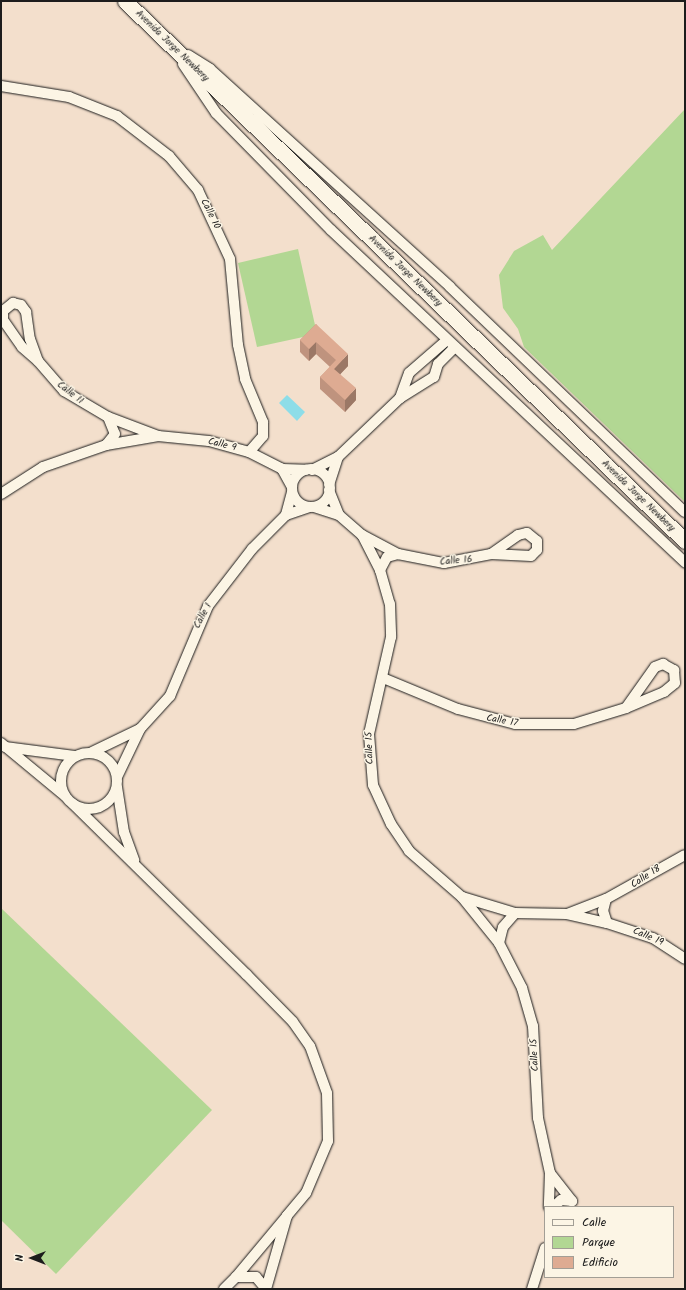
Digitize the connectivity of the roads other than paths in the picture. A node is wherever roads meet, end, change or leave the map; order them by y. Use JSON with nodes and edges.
{"nodes":[{"id":1,"x":125,"y":1,"type":"edge"},
{"id":2,"x":171,"y":45,"type":"junction"},
{"id":3,"x":3,"y":88,"type":"edge"},
{"id":4,"x":451,"y":343,"type":"junction"},
{"id":5,"x":435,"y":360,"type":"junction"},
{"id":6,"x":38,"y":361,"type":"junction"},
{"id":7,"x":400,"y":398,"type":"junction"},
{"id":8,"x":108,"y":416,"type":"junction"},
{"id":9,"x":158,"y":436,"type":"junction"},
{"id":10,"x":106,"y":445,"type":"junction"},
{"id":11,"x":249,"y":452,"type":"junction"},
{"id":12,"x":338,"y":457,"type":"junction"},
{"id":13,"x":282,"y":469,"type":"junction"},
{"id":14,"x":310,"y":470,"type":"junction"},
{"id":15,"x":329,"y":487,"type":"junction"},
{"id":16,"x":292,"y":489,"type":"junction"},
{"id":17,"x":1,"y":494,"type":"edge"},
{"id":18,"x":312,"y":507,"type":"junction"},
{"id":19,"x":685,"y":512,"type":"edge"},
{"id":20,"x":286,"y":515,"type":"junction"},
{"id":21,"x":339,"y":515,"type":"junction"},
{"id":22,"x":362,"y":535,"type":"junction"},
{"id":23,"x":685,"y":541,"type":"edge"},
{"id":24,"x":398,"y":554,"type":"junction"},
{"id":25,"x":491,"y":554,"type":"dead end"},
{"id":26,"x":685,"y":563,"type":"edge"},
{"id":27,"x":380,"y":570,"type":"junction"},
{"id":28,"x":383,"y":678,"type":"junction"},
{"id":29,"x":626,"y":708,"type":"junction"},
{"id":30,"x":140,"y":730,"type":"junction"},
{"id":31,"x":2,"y":745,"type":"edge"},
{"id":32,"x":92,"y":752,"type":"junction"},
{"id":33,"x":74,"y":756,"type":"junction"},
{"id":34,"x":117,"y":781,"type":"junction"},
{"id":35,"x":70,"y":801,"type":"junction"},
{"id":36,"x":685,"y":855,"type":"edge"},
{"id":37,"x":135,"y":862,"type":"junction"},
{"id":38,"x":462,"y":897,"type":"junction"},
{"id":39,"x":606,"y":899,"type":"junction"},
{"id":40,"x":515,"y":913,"type":"junction"},
{"id":41,"x":567,"y":914,"type":"junction"},
{"id":42,"x":607,"y":923,"type":"junction"},
{"id":43,"x":499,"y":943,"type":"junction"},
{"id":44,"x":685,"y":959,"type":"edge"},
{"id":45,"x":550,"y":1173,"type":"junction"},
{"id":46,"x":575,"y":1204,"type":"edge"},
{"id":47,"x":549,"y":1206,"type":"edge"},
{"id":48,"x":553,"y":1206,"type":"edge"},
{"id":49,"x":287,"y":1216,"type":"junction"},
{"id":50,"x":544,"y":1251,"type":"edge"},
{"id":51,"x":236,"y":1277,"type":"junction"},
{"id":52,"x":224,"y":1289,"type":"edge"},
{"id":53,"x":266,"y":1289,"type":"edge"},
{"id":54,"x":532,"y":1289,"type":"edge"}],
"edges":[{"from":1,"to":2,"type":"main road","name":"Avenida Jorge Newbery"},
{"from":2,"to":4,"type":"street"},
{"from":2,"to":19,"type":"street"},
{"from":2,"to":23,"type":"main road","name":"Avenida Jorge Newbery"},
{"from":3,"to":11,"type":"street","name":"Calle 10"},
{"from":4,"to":5,"type":"street"},
{"from":4,"to":26,"type":"street"},
{"from":5,"to":7,"type":"street"},
{"from":5,"to":7,"type":"street"},
{"from":6,"to":6,"type":"street","name":"Calle 11"},
{"from":6,"to":8,"type":"street","name":"Calle 11"},
{"from":7,"to":12,"type":"street"},
{"from":8,"to":9,"type":"street","name":"Calle 11"},
{"from":8,"to":10,"type":"street"},
{"from":9,"to":10,"type":"street"},
{"from":9,"to":11,"type":"street","name":"Calle 9"},
{"from":10,"to":17,"type":"street"},
{"from":11,"to":13,"type":"street","name":"Calle 9"},
{"from":12,"to":14,"type":"street"},
{"from":12,"to":15,"type":"street"},
{"from":13,"to":14,"type":"street"},
{"from":13,"to":16,"type":"street"},
{"from":14,"to":15,"type":"street"},
{"from":14,"to":16,"type":"street"},
{"from":15,"to":18,"type":"street"},
{"from":15,"to":21,"type":"street"},
{"from":16,"to":18,"type":"street"},
{"from":16,"to":20,"type":"street"},
{"from":18,"to":20,"type":"street"},
{"from":18,"to":21,"type":"street"},
{"from":20,"to":30,"type":"street","name":"Calle 1"},
{"from":21,"to":22,"type":"street"},
{"from":22,"to":24,"type":"street","name":"Calle 16"},
{"from":22,"to":27,"type":"street","name":"Calle 15"},
{"from":24,"to":25,"type":"street","name":"Calle 16"},
{"from":24,"to":27,"type":"street"},
{"from":27,"to":28,"type":"street","name":"Calle 15"},
{"from":28,"to":29,"type":"street","name":"Calle 17"},
{"from":28,"to":38,"type":"street","name":"Calle 15"},
{"from":29,"to":29,"type":"street","name":"Calle 17"},
{"from":30,"to":32,"type":"street"},
{"from":30,"to":34,"type":"street"},
{"from":31,"to":33,"type":"street"},
{"from":31,"to":35,"type":"street"},
{"from":32,"to":33,"type":"street"},
{"from":32,"to":34,"type":"street"},
{"from":33,"to":35,"type":"street"},
{"from":34,"to":35,"type":"street"},
{"from":34,"to":37,"type":"street"},
{"from":35,"to":37,"type":"street"},
{"from":36,"to":39,"type":"street","name":"Calle 18"},
{"from":37,"to":49,"type":"street"},
{"from":38,"to":40,"type":"street"},
{"from":38,"to":43,"type":"street","name":"Calle 15"},
{"from":39,"to":41,"type":"street","name":"Calle 18"},
{"from":39,"to":42,"type":"street"},
{"from":40,"to":41,"type":"street"},
{"from":40,"to":43,"type":"street"},
{"from":41,"to":42,"type":"street","name":"Calle 19"},
{"from":42,"to":44,"type":"street","name":"Calle 19"},
{"from":43,"to":45,"type":"street","name":"Calle 15"},
{"from":45,"to":46,"type":"street"},
{"from":45,"to":47,"type":"street"},
{"from":46,"to":48,"type":"street"},
{"from":49,"to":51,"type":"street"},
{"from":49,"to":53,"type":"street"},
{"from":50,"to":54,"type":"street"},
{"from":51,"to":52,"type":"street"},
{"from":51,"to":53,"type":"street"}]}
